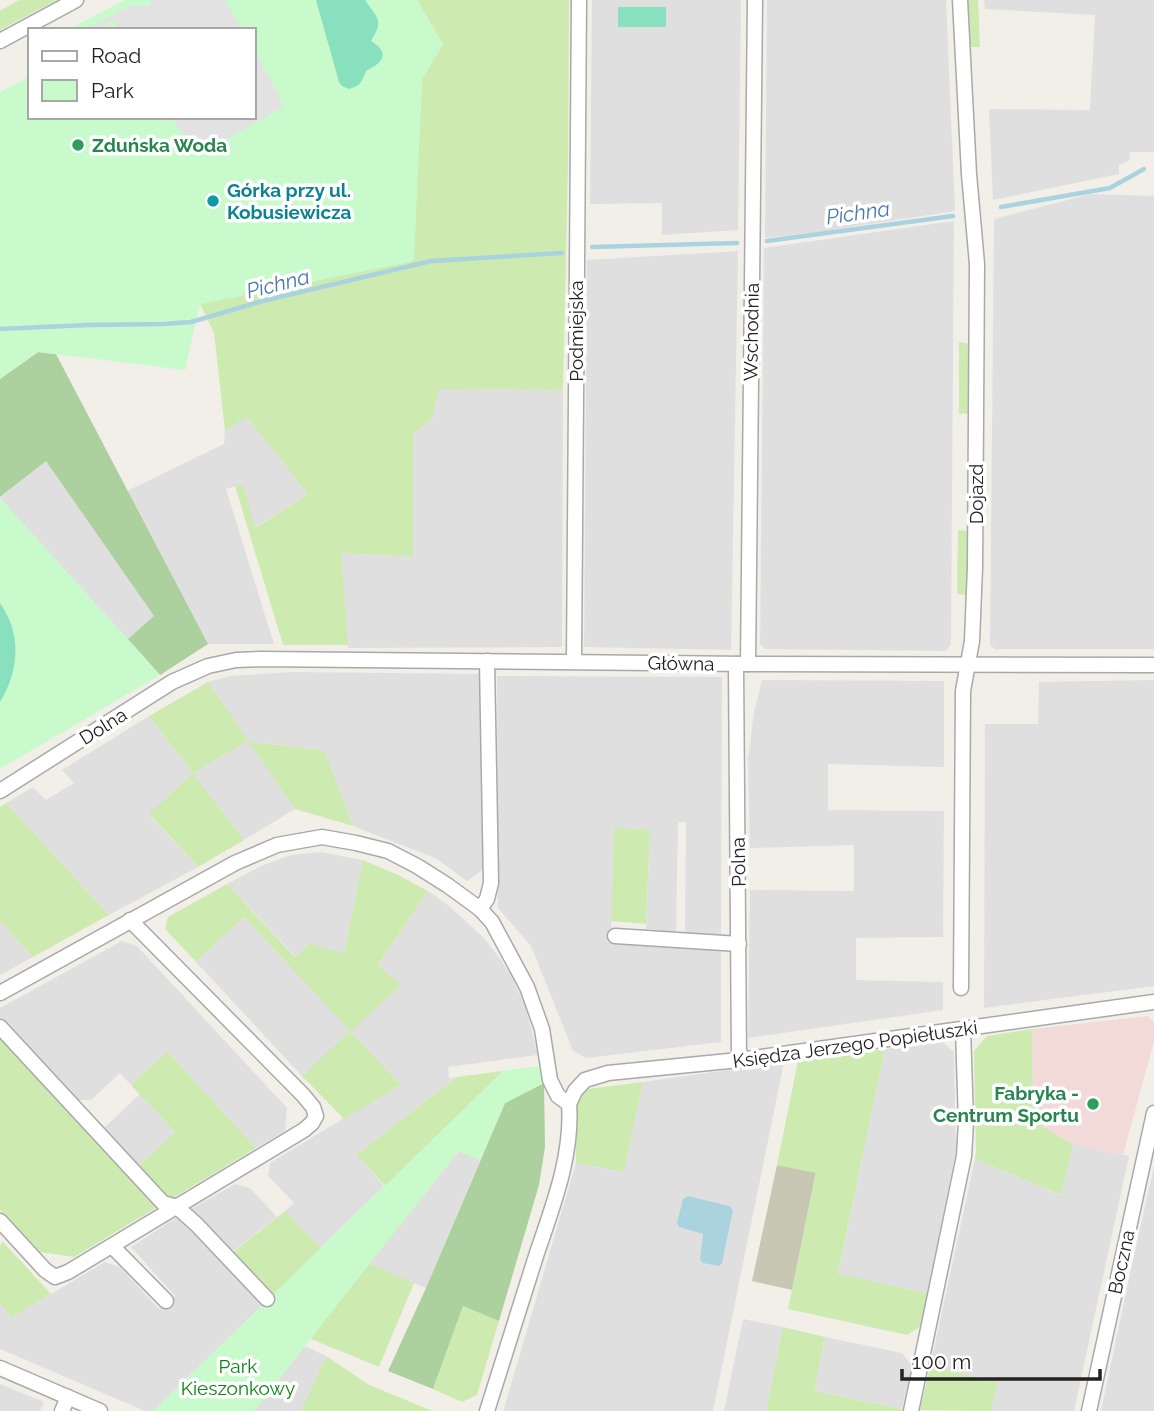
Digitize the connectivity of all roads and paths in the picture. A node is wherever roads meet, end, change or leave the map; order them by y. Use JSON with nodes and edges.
{"nodes":[{"id":1,"x":76,"y":0,"type":"edge"},
{"id":2,"x":579,"y":0,"type":"edge"},
{"id":3,"x":755,"y":0,"type":"edge"},
{"id":4,"x":960,"y":0,"type":"edge"},
{"id":5,"x":0,"y":41,"type":"edge"},
{"id":6,"x":487,"y":660,"type":"junction"},
{"id":7,"x":574,"y":661,"type":"junction"},
{"id":8,"x":742,"y":664,"type":"junction"},
{"id":9,"x":968,"y":664,"type":"junction"},
{"id":10,"x":1154,"y":665,"type":"edge"},
{"id":11,"x":208,"y":666,"type":"joint"},
{"id":12,"x":0,"y":791,"type":"edge"},
{"id":13,"x":480,"y":909,"type":"junction"},
{"id":14,"x":130,"y":920,"type":"junction"},
{"id":15,"x":615,"y":936,"type":"dead end"},
{"id":16,"x":739,"y":944,"type":"junction"},
{"id":17,"x":961,"y":988,"type":"dead end"},
{"id":18,"x":0,"y":993,"type":"edge"},
{"id":19,"x":1154,"y":1002,"type":"edge"},
{"id":20,"x":0,"y":1027,"type":"edge"},
{"id":21,"x":963,"y":1029,"type":"junction"},
{"id":22,"x":739,"y":1060,"type":"junction"},
{"id":23,"x":569,"y":1104,"type":"junction"},
{"id":24,"x":1154,"y":1113,"type":"edge"},
{"id":25,"x":177,"y":1207,"type":"junction"},
{"id":26,"x":0,"y":1221,"type":"edge"},
{"id":27,"x":112,"y":1245,"type":"junction"},
{"id":28,"x":267,"y":1299,"type":"dead end"},
{"id":29,"x":166,"y":1301,"type":"dead end"},
{"id":30,"x":0,"y":1368,"type":"edge"},
{"id":31,"x":65,"y":1404,"type":"edge"},
{"id":32,"x":100,"y":1411,"type":"edge"},
{"id":33,"x":487,"y":1411,"type":"edge"},
{"id":34,"x":911,"y":1411,"type":"edge"},
{"id":35,"x":1089,"y":1411,"type":"edge"}],
"edges":[{"from":1,"to":5,"type":"street"},
{"from":2,"to":7,"type":"street","name":"Podmiejska"},
{"from":3,"to":8,"type":"street","name":"Wschodnia"},
{"from":4,"to":9,"type":"street","name":"Dojazd"},
{"from":6,"to":7,"type":"street","name":"Główna"},
{"from":6,"to":11,"type":"street","name":"Główna"},
{"from":6,"to":13,"type":"street"},
{"from":7,"to":8,"type":"street","name":"Główna"},
{"from":8,"to":9,"type":"street","name":"Główna"},
{"from":8,"to":16,"type":"street","name":"Polna"},
{"from":9,"to":10,"type":"street","name":"Główna"},
{"from":9,"to":17,"type":"street","name":"Dojazd"},
{"from":11,"to":12,"type":"street","name":"Dolna"},
{"from":13,"to":14,"type":"street"},
{"from":13,"to":23,"type":"street"},
{"from":14,"to":18,"type":"street"},
{"from":14,"to":25,"type":"street"},
{"from":15,"to":16,"type":"street"},
{"from":16,"to":22,"type":"street","name":"Polna"},
{"from":19,"to":21,"type":"street","name":"Księdza Jerzego Popiełuszki"},
{"from":20,"to":25,"type":"street"},
{"from":21,"to":22,"type":"street","name":"Księdza Jerzego Popiełuszki"},
{"from":21,"to":34,"type":"street"},
{"from":22,"to":23,"type":"street","name":"Księdza Jerzego Popiełuszki"},
{"from":23,"to":33,"type":"street"},
{"from":24,"to":35,"type":"street","name":"Boczna"},
{"from":25,"to":27,"type":"street"},
{"from":25,"to":28,"type":"street"},
{"from":26,"to":27,"type":"street"},
{"from":27,"to":29,"type":"street"},
{"from":30,"to":31,"type":"street"},
{"from":31,"to":32,"type":"street"}]}
